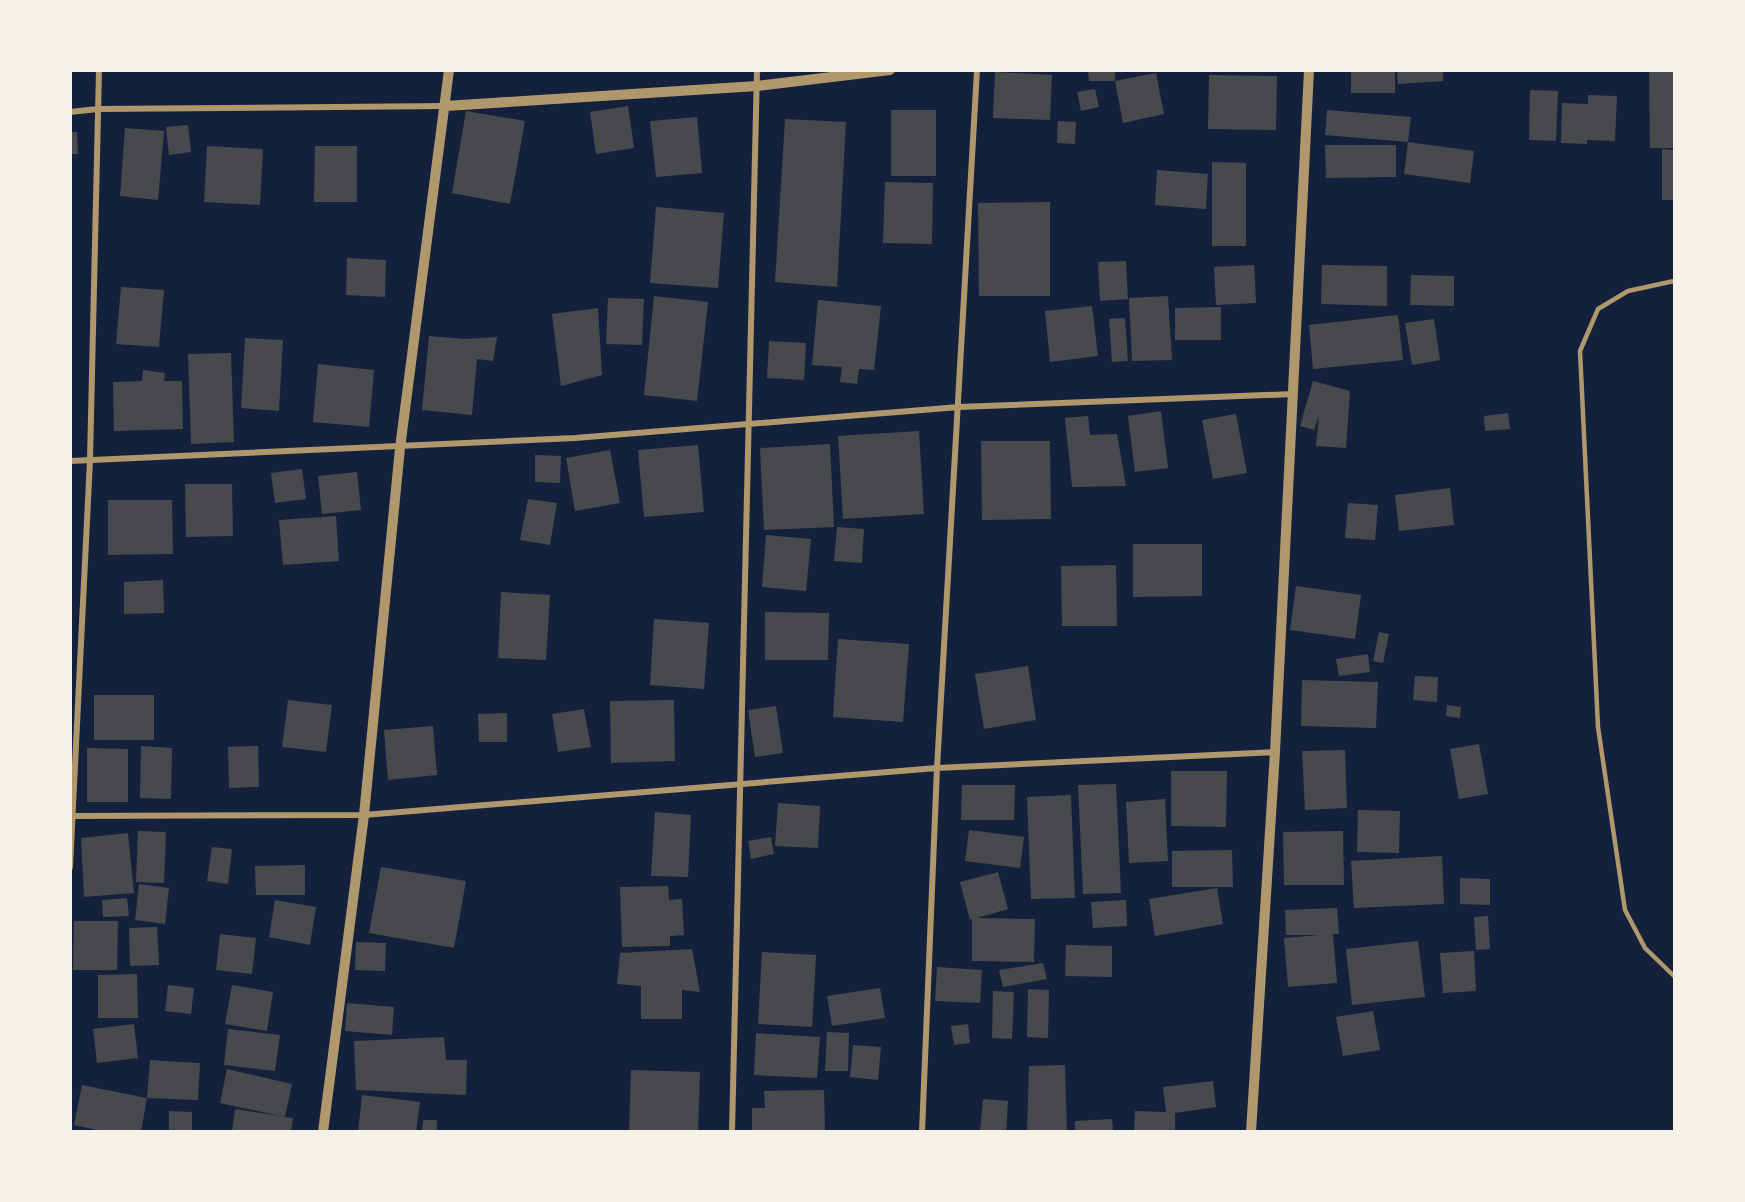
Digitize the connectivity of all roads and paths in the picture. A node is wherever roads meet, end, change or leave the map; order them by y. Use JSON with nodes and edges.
{"nodes":[{"id":1,"x":99,"y":70,"type":"edge"},
{"id":2,"x":449,"y":70,"type":"edge"},
{"id":3,"x":757,"y":70,"type":"edge"},
{"id":4,"x":890,"y":70,"type":"edge"},
{"id":5,"x":977,"y":70,"type":"edge"},
{"id":6,"x":1309,"y":70,"type":"edge"},
{"id":7,"x":757,"y":86,"type":"junction"},
{"id":8,"x":446,"y":106,"type":"junction"},
{"id":9,"x":98,"y":109,"type":"junction"},
{"id":10,"x":70,"y":112,"type":"edge"},
{"id":11,"x":1674,"y":281,"type":"edge"},
{"id":12,"x":1294,"y":394,"type":"junction"},
{"id":13,"x":959,"y":407,"type":"junction"},
{"id":14,"x":748,"y":425,"type":"junction"},
{"id":15,"x":400,"y":448,"type":"junction"},
{"id":16,"x":90,"y":460,"type":"junction"},
{"id":17,"x":70,"y":461,"type":"edge"},
{"id":18,"x":1275,"y":752,"type":"junction"},
{"id":19,"x":937,"y":768,"type":"junction"},
{"id":20,"x":740,"y":783,"type":"junction"},
{"id":21,"x":364,"y":815,"type":"junction"},
{"id":22,"x":73,"y":816,"type":"edge"},
{"id":23,"x":70,"y":867,"type":"edge"},
{"id":24,"x":1674,"y":976,"type":"edge"},
{"id":25,"x":323,"y":1131,"type":"edge"},
{"id":26,"x":732,"y":1131,"type":"edge"},
{"id":27,"x":922,"y":1131,"type":"edge"},
{"id":28,"x":1251,"y":1131,"type":"edge"}],
"edges":[{"from":1,"to":9,"type":"street"},
{"from":2,"to":8,"type":"street"},
{"from":3,"to":7,"type":"street"},
{"from":4,"to":7,"type":"street"},
{"from":5,"to":13,"type":"street"},
{"from":6,"to":12,"type":"street"},
{"from":7,"to":8,"type":"street"},
{"from":7,"to":14,"type":"street"},
{"from":8,"to":9,"type":"street"},
{"from":8,"to":15,"type":"street"},
{"from":9,"to":10,"type":"street"},
{"from":9,"to":16,"type":"street"},
{"from":11,"to":24,"type":"lane"},
{"from":12,"to":13,"type":"street"},
{"from":12,"to":18,"type":"street"},
{"from":13,"to":14,"type":"street"},
{"from":13,"to":19,"type":"street"},
{"from":14,"to":15,"type":"street"},
{"from":14,"to":20,"type":"street"},
{"from":15,"to":16,"type":"street"},
{"from":15,"to":21,"type":"street"},
{"from":16,"to":17,"type":"street"},
{"from":16,"to":22,"type":"street"},
{"from":18,"to":19,"type":"street"},
{"from":18,"to":28,"type":"street"},
{"from":19,"to":20,"type":"street"},
{"from":19,"to":27,"type":"street"},
{"from":20,"to":21,"type":"street"},
{"from":20,"to":26,"type":"street"},
{"from":21,"to":22,"type":"street"},
{"from":21,"to":25,"type":"street"},
{"from":22,"to":23,"type":"street"}]}
